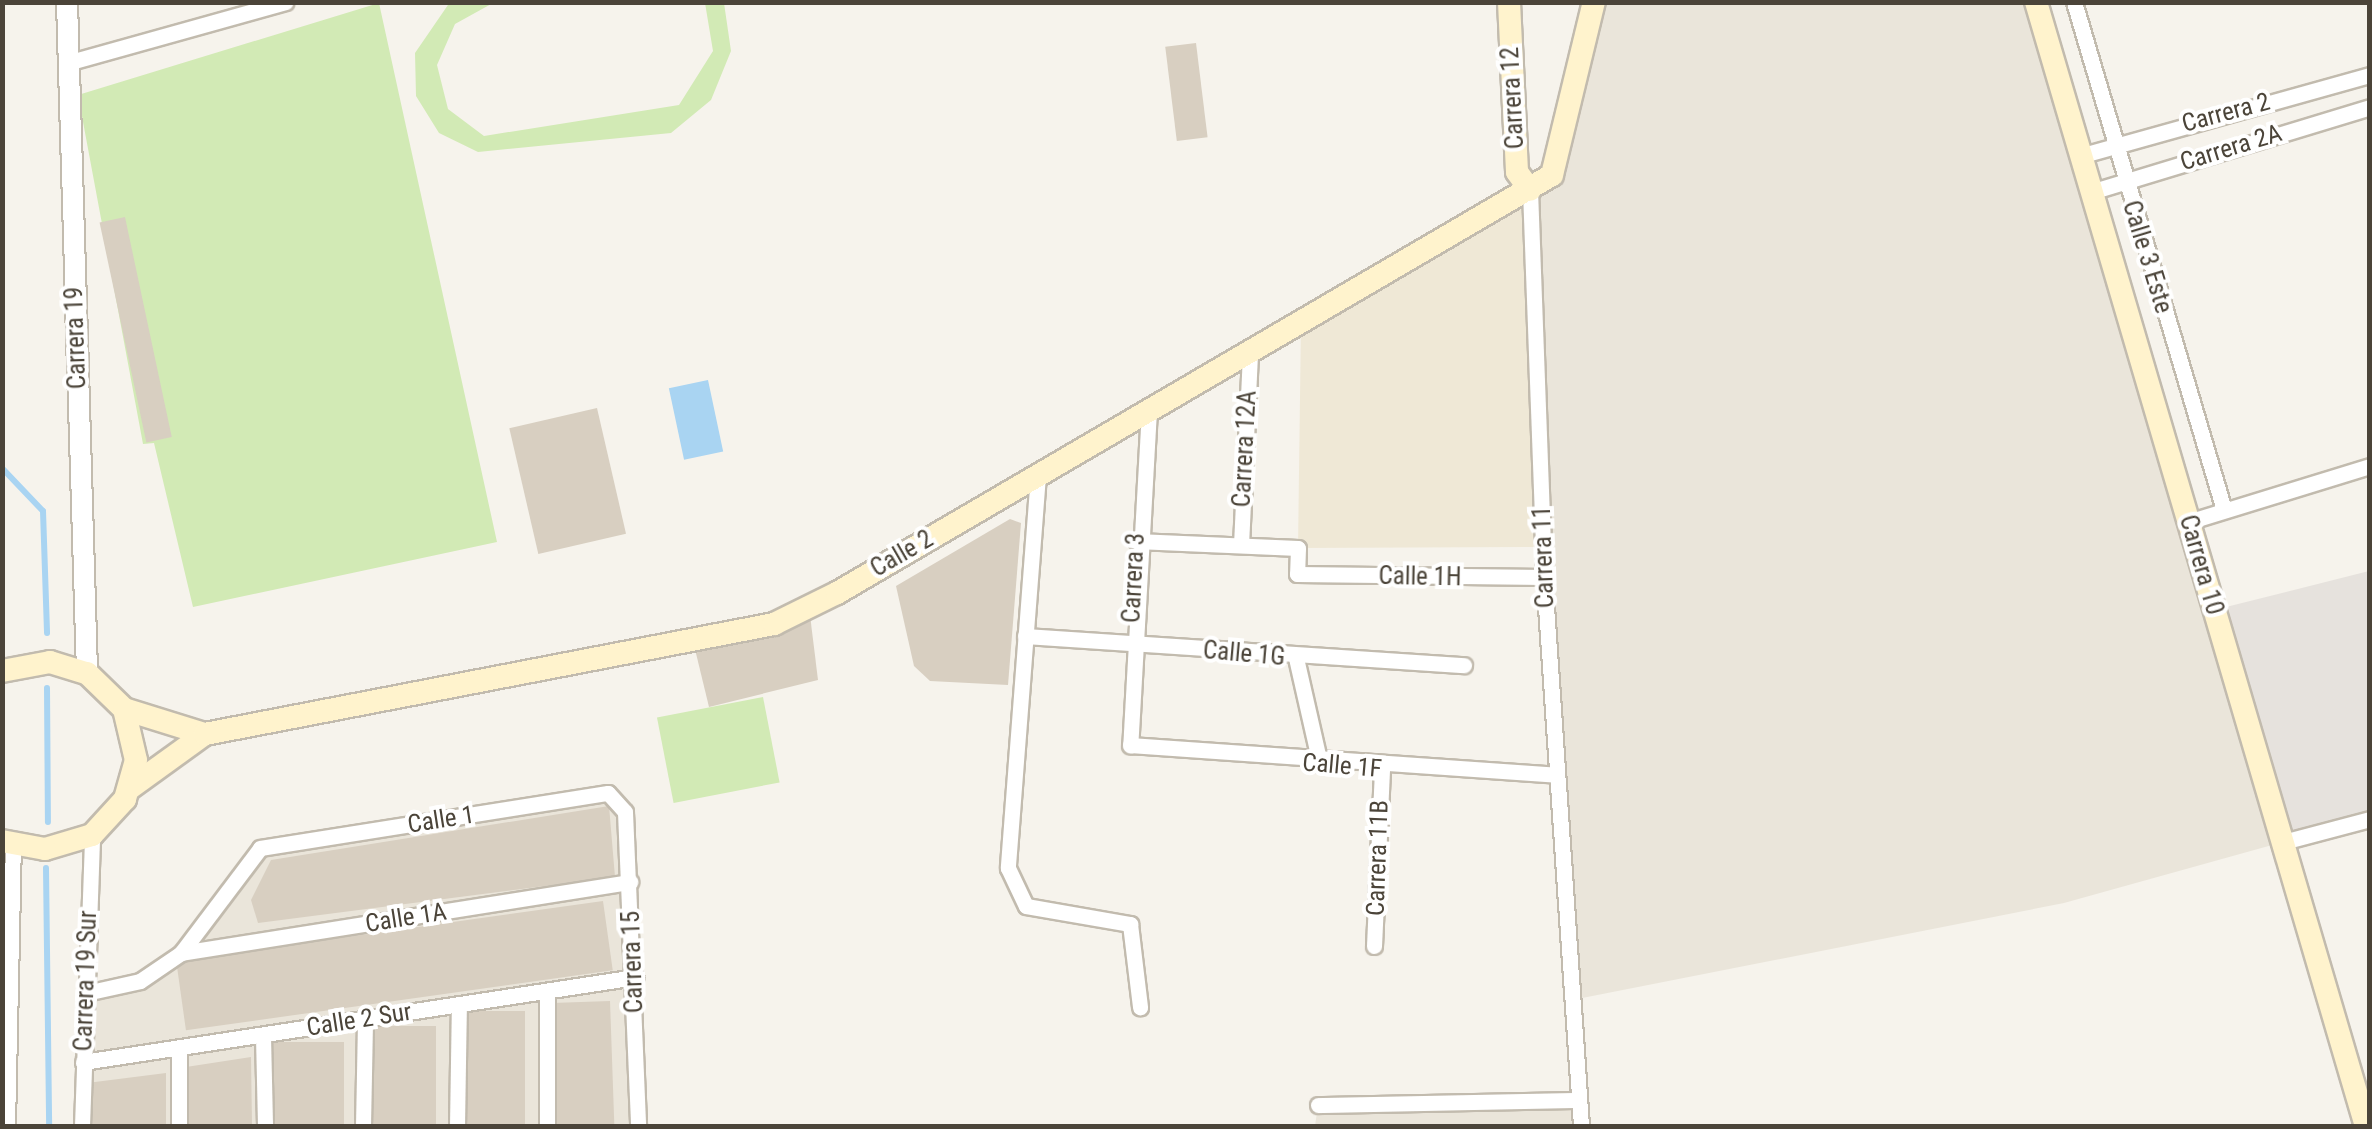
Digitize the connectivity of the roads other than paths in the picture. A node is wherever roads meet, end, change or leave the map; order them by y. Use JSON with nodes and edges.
{"nodes":[{"id":1,"x":66,"y":2,"type":"edge"},
{"id":2,"x":286,"y":2,"type":"edge"},
{"id":3,"x":1509,"y":2,"type":"edge"},
{"id":4,"x":1594,"y":2,"type":"edge"},
{"id":5,"x":2036,"y":2,"type":"edge"},
{"id":6,"x":2074,"y":2,"type":"edge"},
{"id":7,"x":67,"y":63,"type":"junction"},
{"id":8,"x":2370,"y":75,"type":"edge"},
{"id":9,"x":2370,"y":107,"type":"edge"},
{"id":10,"x":2114,"y":146,"type":"junction"},
{"id":11,"x":2083,"y":156,"type":"junction"},
{"id":12,"x":2124,"y":182,"type":"junction"},
{"id":13,"x":1530,"y":190,"type":"junction"},
{"id":14,"x":2094,"y":191,"type":"junction"},
{"id":15,"x":1250,"y":352,"type":"junction"},
{"id":16,"x":1150,"y":410,"type":"junction"},
{"id":17,"x":2370,"y":466,"type":"edge"},
{"id":18,"x":1038,"y":475,"type":"junction"},
{"id":19,"x":2224,"y":510,"type":"junction"},
{"id":20,"x":2188,"y":522,"type":"junction"},
{"id":21,"x":1136,"y":541,"type":"junction"},
{"id":22,"x":1241,"y":545,"type":"junction"},
{"id":23,"x":1544,"y":577,"type":"junction"},
{"id":24,"x":1025,"y":636,"type":"junction"},
{"id":25,"x":1131,"y":644,"type":"junction"},
{"id":26,"x":1296,"y":658,"type":"junction"},
{"id":27,"x":1464,"y":664,"type":"dead end"},
{"id":28,"x":2,"y":670,"type":"edge"},
{"id":29,"x":87,"y":673,"type":"junction"},
{"id":30,"x":124,"y":709,"type":"junction"},
{"id":31,"x":205,"y":734,"type":"junction"},
{"id":32,"x":1130,"y":745,"type":"joint"},
{"id":33,"x":1320,"y":764,"type":"junction"},
{"id":34,"x":1382,"y":770,"type":"junction"},
{"id":35,"x":1556,"y":776,"type":"junction"},
{"id":36,"x":130,"y":788,"type":"junction"},
{"id":37,"x":622,"y":798,"type":"joint"},
{"id":38,"x":2370,"y":819,"type":"edge"},
{"id":39,"x":92,"y":835,"type":"junction"},
{"id":40,"x":2283,"y":842,"type":"junction"},
{"id":41,"x":8,"y":843,"type":"edge"},
{"id":42,"x":630,"y":882,"type":"junction"},
{"id":43,"x":1374,"y":946,"type":"dead end"},
{"id":44,"x":181,"y":953,"type":"junction"},
{"id":45,"x":634,"y":977,"type":"junction"},
{"id":46,"x":547,"y":991,"type":"junction"},
{"id":47,"x":86,"y":993,"type":"junction"},
{"id":48,"x":459,"y":1005,"type":"junction"},
{"id":49,"x":1140,"y":1008,"type":"dead end"},
{"id":50,"x":365,"y":1018,"type":"junction"},
{"id":51,"x":263,"y":1036,"type":"junction"},
{"id":52,"x":180,"y":1049,"type":"junction"},
{"id":53,"x":82,"y":1062,"type":"junction"},
{"id":54,"x":5,"y":1072,"type":"edge"},
{"id":55,"x":1579,"y":1100,"type":"junction"},
{"id":56,"x":1318,"y":1105,"type":"dead end"},
{"id":57,"x":7,"y":1126,"type":"edge"},
{"id":58,"x":82,"y":1126,"type":"edge"},
{"id":59,"x":178,"y":1126,"type":"edge"},
{"id":60,"x":265,"y":1126,"type":"edge"},
{"id":61,"x":363,"y":1126,"type":"edge"},
{"id":62,"x":457,"y":1126,"type":"edge"},
{"id":63,"x":547,"y":1126,"type":"edge"},
{"id":64,"x":638,"y":1126,"type":"edge"},
{"id":65,"x":1581,"y":1126,"type":"edge"},
{"id":66,"x":2366,"y":1126,"type":"edge"}],
"edges":[{"from":1,"to":7,"type":"street","name":"Carrera 19"},
{"from":2,"to":7,"type":"street"},
{"from":3,"to":13,"type":"main road","name":"Carrera 12"},
{"from":4,"to":13,"type":"main road"},
{"from":5,"to":11,"type":"main road","name":"Carrera 10"},
{"from":6,"to":10,"type":"street","name":"Calle 3 Este"},
{"from":7,"to":29,"type":"street","name":"Carrera 19"},
{"from":8,"to":10,"type":"street","name":"Carrera 2"},
{"from":9,"to":12,"type":"street","name":"Carrera 2A"},
{"from":10,"to":11,"type":"street","name":"Carrera 2"},
{"from":10,"to":12,"type":"street","name":"Calle 3 Este"},
{"from":11,"to":14,"type":"main road","name":"Carrera 10"},
{"from":12,"to":14,"type":"street","name":"Carrera 2A"},
{"from":12,"to":19,"type":"street","name":"Calle 3 Este"},
{"from":13,"to":15,"type":"main road","name":"Calle 2"},
{"from":13,"to":23,"type":"street","name":"Carrera 11"},
{"from":14,"to":20,"type":"main road","name":"Carrera 10"},
{"from":15,"to":16,"type":"main road","name":"Calle 2"},
{"from":15,"to":22,"type":"street","name":"Carrera 12A"},
{"from":16,"to":18,"type":"main road","name":"Calle 2"},
{"from":16,"to":21,"type":"street","name":"Carrera 3"},
{"from":17,"to":19,"type":"street"},
{"from":18,"to":24,"type":"street"},
{"from":18,"to":31,"type":"main road","name":"Calle 2"},
{"from":19,"to":20,"type":"street"},
{"from":20,"to":40,"type":"main road","name":"Carrera 10"},
{"from":21,"to":22,"type":"street"},
{"from":21,"to":25,"type":"street","name":"Carrera 3"},
{"from":22,"to":23,"type":"street","name":"Calle 1H"},
{"from":23,"to":35,"type":"street","name":"Carrera 11"},
{"from":24,"to":25,"type":"street","name":"Calle 1G"},
{"from":24,"to":49,"type":"street"},
{"from":25,"to":26,"type":"street","name":"Calle 1G"},
{"from":25,"to":32,"type":"street","name":"Carrera 3"},
{"from":26,"to":27,"type":"street","name":"Calle 1G"},
{"from":26,"to":33,"type":"street"},
{"from":28,"to":29,"type":"main road"},
{"from":29,"to":30,"type":"main road"},
{"from":30,"to":31,"type":"main road","name":"Calle 2"},
{"from":30,"to":36,"type":"main road"},
{"from":31,"to":36,"type":"main road","name":"Calle 2"},
{"from":32,"to":33,"type":"street","name":"Calle 1F"},
{"from":33,"to":34,"type":"street","name":"Calle 1F"},
{"from":34,"to":35,"type":"street","name":"Calle 1F"},
{"from":34,"to":43,"type":"street","name":"Carrera 11B"},
{"from":35,"to":55,"type":"street","name":"Carrera 11"},
{"from":36,"to":39,"type":"main road","name":"Calle 2"},
{"from":37,"to":42,"type":"street","name":"Carrera 15"},
{"from":37,"to":44,"type":"street","name":"Calle 1"},
{"from":38,"to":40,"type":"street"},
{"from":39,"to":41,"type":"main road"},
{"from":39,"to":47,"type":"street","name":"Carrera 19 Sur"},
{"from":40,"to":66,"type":"main road","name":"Carrera 10"},
{"from":41,"to":54,"type":"street"},
{"from":42,"to":44,"type":"street","name":"Calle 1A"},
{"from":42,"to":45,"type":"street","name":"Carrera 15"},
{"from":44,"to":47,"type":"street"},
{"from":45,"to":46,"type":"street","name":"Calle 2 Sur"},
{"from":45,"to":64,"type":"street","name":"Carrera 15"},
{"from":46,"to":48,"type":"street","name":"Calle 2 Sur"},
{"from":46,"to":63,"type":"street"},
{"from":47,"to":53,"type":"street","name":"Carrera 19 Sur"},
{"from":48,"to":50,"type":"street","name":"Calle 2 Sur"},
{"from":48,"to":62,"type":"street"},
{"from":50,"to":51,"type":"street","name":"Calle 2 Sur"},
{"from":50,"to":61,"type":"street"},
{"from":51,"to":52,"type":"street","name":"Calle 2 Sur"},
{"from":51,"to":60,"type":"street"},
{"from":52,"to":53,"type":"street","name":"Calle 2 Sur"},
{"from":52,"to":59,"type":"street"},
{"from":53,"to":58,"type":"street","name":"Carrera 19 Sur"},
{"from":54,"to":57,"type":"street"},
{"from":55,"to":56,"type":"street"},
{"from":55,"to":65,"type":"street","name":"Carrera 11"}]}
